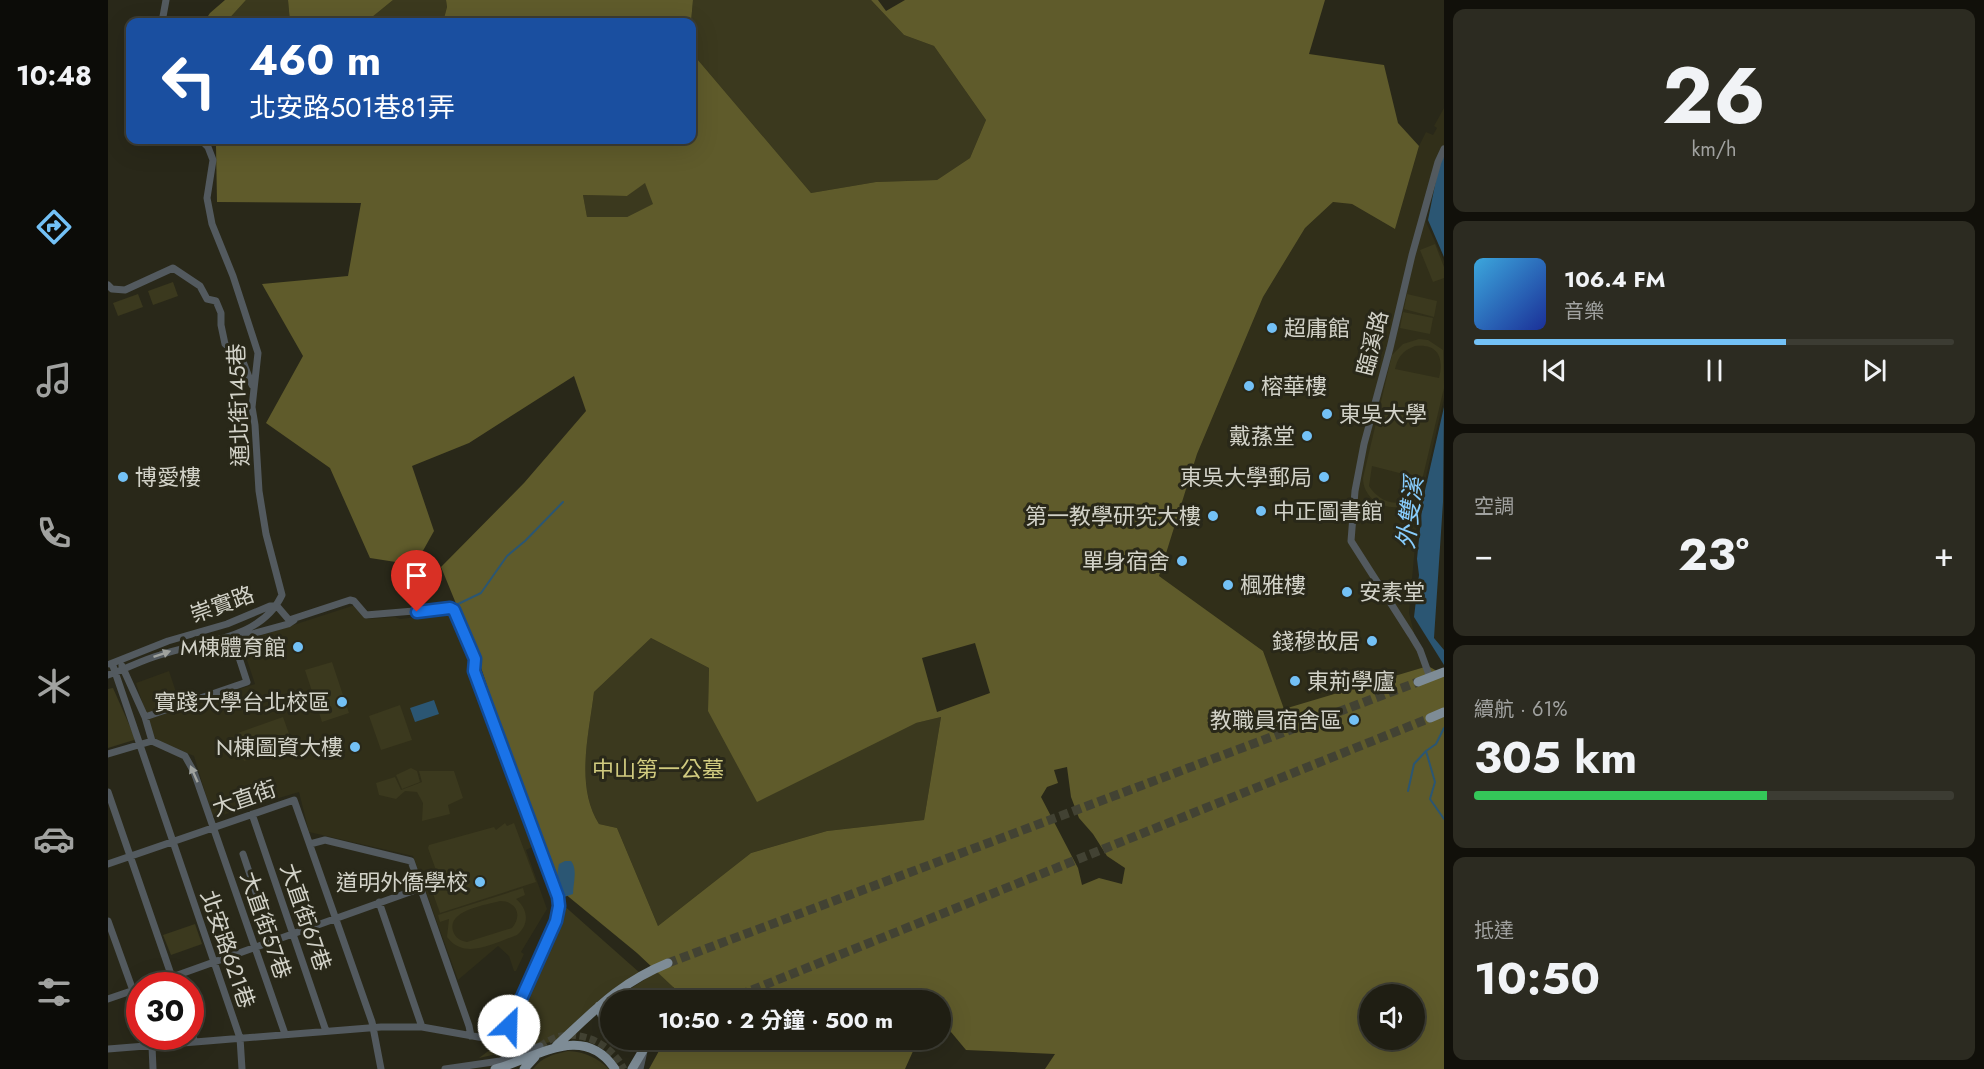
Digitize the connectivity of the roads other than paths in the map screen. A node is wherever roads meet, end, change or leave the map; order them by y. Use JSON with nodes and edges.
{"nodes":[{"id":1,"x":166,"y":0,"type":"edge"},
{"id":2,"x":163,"y":18,"type":"edge"},
{"id":3,"x":205,"y":144,"type":"edge"},
{"id":4,"x":1444,"y":149,"type":"edge"},
{"id":5,"x":108,"y":285,"type":"edge"},
{"id":6,"x":253,"y":387,"type":"junction"},
{"id":7,"x":277,"y":606,"type":"junction"},
{"id":8,"x":294,"y":620,"type":"junction"},
{"id":9,"x":232,"y":636,"type":"junction"},
{"id":10,"x":113,"y":662,"type":"edge"},
{"id":11,"x":124,"y":670,"type":"junction"},
{"id":12,"x":1428,"y":672,"type":"dead end"},
{"id":13,"x":1443,"y":673,"type":"edge"},
{"id":14,"x":111,"y":674,"type":"edge"},
{"id":15,"x":1418,"y":682,"type":"tunnel mouth"},
{"id":16,"x":1444,"y":712,"type":"edge"},
{"id":17,"x":145,"y":717,"type":"junction"},
{"id":18,"x":1430,"y":718,"type":"tunnel mouth"},
{"id":19,"x":152,"y":741,"type":"junction"},
{"id":20,"x":139,"y":744,"type":"junction"},
{"id":21,"x":108,"y":754,"type":"edge"},
{"id":22,"x":108,"y":792,"type":"edge"},
{"id":23,"x":252,"y":814,"type":"junction"},
{"id":24,"x":213,"y":828,"type":"junction"},
{"id":25,"x":172,"y":842,"type":"junction"},
{"id":26,"x":310,"y":844,"type":"junction"},
{"id":27,"x":243,"y":854,"type":"dead end"},
{"id":28,"x":130,"y":856,"type":"junction"},
{"id":29,"x":108,"y":864,"type":"edge"},
{"id":30,"x":421,"y":888,"type":"junction"},
{"id":31,"x":379,"y":902,"type":"junction"},
{"id":32,"x":335,"y":918,"type":"junction"},
{"id":33,"x":108,"y":921,"type":"edge"},
{"id":34,"x":293,"y":933,"type":"junction"},
{"id":35,"x":272,"y":940,"type":"junction"},
{"id":36,"x":254,"y":947,"type":"junction"},
{"id":37,"x":214,"y":962,"type":"junction"},
{"id":38,"x":668,"y":963,"type":"tunnel mouth"},
{"id":39,"x":129,"y":972,"type":"edge"},
{"id":40,"x":171,"y":972,"type":"edge"},
{"id":41,"x":184,"y":972,"type":"edge"},
{"id":42,"x":126,"y":993,"type":"edge"},
{"id":43,"x":108,"y":999,"type":"edge"},
{"id":44,"x":599,"y":1006,"type":"junction"},
{"id":45,"x":600,"y":1009,"type":"edge"},
{"id":46,"x":374,"y":1027,"type":"junction"},
{"id":47,"x":422,"y":1027,"type":"junction"},
{"id":48,"x":326,"y":1030,"type":"junction"},
{"id":49,"x":285,"y":1034,"type":"junction"},
{"id":50,"x":471,"y":1036,"type":"junction"},
{"id":51,"x":240,"y":1038,"type":"junction"},
{"id":52,"x":204,"y":1041,"type":"edge"},
{"id":53,"x":556,"y":1046,"type":"junction"},
{"id":54,"x":126,"y":1048,"type":"edge"},
{"id":55,"x":108,"y":1049,"type":"edge"},
{"id":56,"x":541,"y":1049,"type":"junction"},
{"id":57,"x":152,"y":1050,"type":"edge"},
{"id":58,"x":643,"y":1050,"type":"edge"},
{"id":59,"x":644,"y":1050,"type":"edge"},
{"id":60,"x":153,"y":1069,"type":"edge"},
{"id":61,"x":242,"y":1069,"type":"edge"},
{"id":62,"x":381,"y":1069,"type":"edge"},
{"id":63,"x":446,"y":1069,"type":"edge"},
{"id":64,"x":495,"y":1069,"type":"edge"},
{"id":65,"x":524,"y":1069,"type":"edge"},
{"id":66,"x":615,"y":1069,"type":"edge"},
{"id":67,"x":633,"y":1069,"type":"edge"},
{"id":68,"x":640,"y":1069,"type":"edge"}],
"edges":[{"from":1,"to":2,"type":"street"},
{"from":3,"to":6,"type":"street","name":"通北街145巷"},
{"from":4,"to":12,"type":"street","name":"臨溪路"},
{"from":5,"to":6,"type":"street"},
{"from":6,"to":7,"type":"street","name":"通北街145巷"},
{"from":7,"to":8,"type":"street"},
{"from":7,"to":9,"type":"street","name":"崇實路"},
{"from":7,"to":10,"type":"street","name":"崇實路"},
{"from":8,"to":9,"type":"street"},
{"from":8,"to":50,"type":"street"},
{"from":11,"to":9,"type":"street","name":"崇實路","one_way":true},
{"from":9,"to":17,"type":"street"},
{"from":10,"to":11,"type":"street"},
{"from":10,"to":14,"type":"street","name":"北安路621巷"},
{"from":11,"to":14,"type":"street","name":"崇實路"},
{"from":11,"to":17,"type":"street"},
{"from":13,"to":15,"type":"main road"},
{"from":14,"to":20,"type":"street","name":"北安路621巷"},
{"from":16,"to":18,"type":"main road"},
{"from":17,"to":19,"type":"street"},
{"from":19,"to":20,"type":"street"},
{"from":24,"to":19,"type":"street","name":"大直街57巷","one_way":true},
{"from":20,"to":21,"type":"street"},
{"from":20,"to":25,"type":"street","name":"北安路621巷"},
{"from":22,"to":28,"type":"street"},
{"from":23,"to":24,"type":"street","name":"大直街"},
{"from":23,"to":26,"type":"street","name":"大直街"},
{"from":23,"to":34,"type":"street","name":"大直街67巷"},
{"from":24,"to":25,"type":"street","name":"大直街"},
{"from":24,"to":36,"type":"street","name":"大直街57巷"},
{"from":25,"to":28,"type":"street","name":"大直街"},
{"from":25,"to":37,"type":"street","name":"北安路621巷"},
{"from":26,"to":30,"type":"street"},
{"from":26,"to":32,"type":"street","name":"大直街"},
{"from":27,"to":35,"type":"street"},
{"from":28,"to":29,"type":"street","name":"大直街"},
{"from":28,"to":40,"type":"street"},
{"from":30,"to":31,"type":"street"},
{"from":30,"to":50,"type":"street"},
{"from":31,"to":32,"type":"street"},
{"from":31,"to":47,"type":"street"},
{"from":32,"to":34,"type":"street"},
{"from":32,"to":46,"type":"street","name":"大直街"},
{"from":33,"to":39,"type":"street"},
{"from":34,"to":35,"type":"street"},
{"from":34,"to":48,"type":"street","name":"大直街67巷"},
{"from":35,"to":36,"type":"street"},
{"from":36,"to":37,"type":"street"},
{"from":36,"to":49,"type":"street","name":"大直街57巷"},
{"from":37,"to":41,"type":"street"},
{"from":37,"to":51,"type":"street","name":"北安路621巷"},
{"from":38,"to":44,"type":"main road"},
{"from":42,"to":43,"type":"street"},
{"from":44,"to":45,"type":"main road"},
{"from":44,"to":53,"type":"main road"},
{"from":46,"to":47,"type":"street"},
{"from":46,"to":48,"type":"street"},
{"from":46,"to":62,"type":"street","name":"大直街"},
{"from":47,"to":50,"type":"street"},
{"from":48,"to":49,"type":"street"},
{"from":49,"to":51,"type":"street"},
{"from":51,"to":52,"type":"street"},
{"from":51,"to":61,"type":"street","name":"北安路621巷"},
{"from":53,"to":56,"type":"main road"},
{"from":53,"to":66,"type":"main road"},
{"from":54,"to":55,"type":"street"},
{"from":56,"to":63,"type":"street"},
{"from":56,"to":64,"type":"main road"},
{"from":56,"to":65,"type":"main road"},
{"from":57,"to":60,"type":"street"},
{"from":58,"to":67,"type":"main road"},
{"from":59,"to":68,"type":"street"}]}
